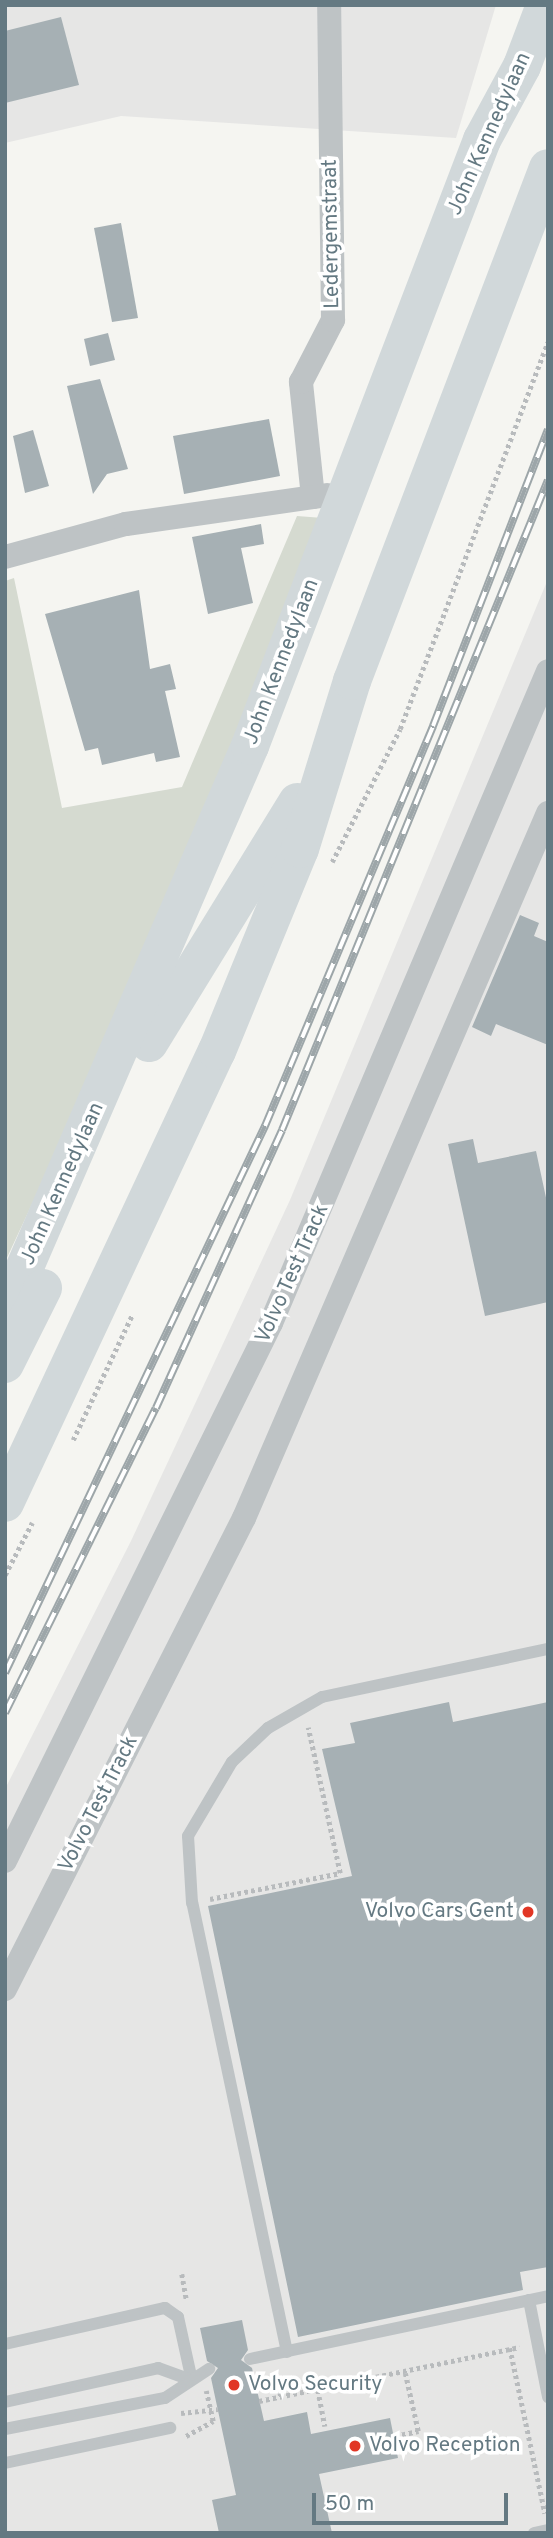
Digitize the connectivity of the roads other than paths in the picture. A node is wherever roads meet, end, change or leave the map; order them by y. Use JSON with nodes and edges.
{"nodes":[{"id":1,"x":330,"y":5,"type":"edge"},
{"id":2,"x":545,"y":5,"type":"edge"},
{"id":3,"x":548,"y":168,"type":"edge"},
{"id":4,"x":5,"y":557,"type":"edge"},
{"id":5,"x":548,"y":671,"type":"edge"},
{"id":6,"x":352,"y":681,"type":"junction"},
{"id":7,"x":548,"y":813,"type":"edge"},
{"id":8,"x":68,"y":1175,"type":"junction"},
{"id":9,"x":5,"y":1282,"type":"edge"},
{"id":10,"x":5,"y":1313,"type":"edge"},
{"id":11,"x":5,"y":1364,"type":"edge"},
{"id":12,"x":5,"y":1503,"type":"edge"},
{"id":13,"x":548,"y":1649,"type":"edge"},
{"id":14,"x":5,"y":1861,"type":"edge"},
{"id":15,"x":5,"y":1989,"type":"edge"},
{"id":16,"x":548,"y":2296,"type":"edge"},
{"id":17,"x":529,"y":2300,"type":"junction"},
{"id":18,"x":5,"y":2344,"type":"edge"},
{"id":19,"x":287,"y":2352,"type":"junction"},
{"id":20,"x":250,"y":2360,"type":"dead end"},
{"id":21,"x":209,"y":2369,"type":"dead end"},
{"id":22,"x":188,"y":2377,"type":"junction"},
{"id":23,"x":548,"y":2397,"type":"edge"},
{"id":24,"x":5,"y":2402,"type":"edge"},
{"id":25,"x":170,"y":2428,"type":"dead end"},
{"id":26,"x":5,"y":2429,"type":"edge"},
{"id":27,"x":5,"y":2463,"type":"edge"},
{"id":28,"x":548,"y":2530,"type":"edge"},
{"id":29,"x":534,"y":2533,"type":"edge"}],
"edges":[{"from":1,"to":4,"type":"street","name":"Ledergemstraat"},
{"from":2,"to":8,"type":"highway","name":"John Kennedylaan"},
{"from":3,"to":6,"type":"highway","name":"John Kennedylaan"},
{"from":5,"to":14,"type":"street","name":"Volvo Test Track"},
{"from":6,"to":11,"type":"highway","name":"John Kennedylaan"},
{"from":6,"to":12,"type":"highway","name":"John Kennedylaan"},
{"from":7,"to":15,"type":"street","name":"Volvo Test Track"},
{"from":8,"to":9,"type":"highway"},
{"from":8,"to":10,"type":"highway","name":"John Kennedylaan"},
{"from":13,"to":19,"type":"lane"},
{"from":16,"to":17,"type":"lane"},
{"from":17,"to":19,"type":"lane"},
{"from":17,"to":23,"type":"lane"},
{"from":18,"to":22,"type":"lane"},
{"from":19,"to":20,"type":"lane"},
{"from":21,"to":22,"type":"lane"},
{"from":22,"to":24,"type":"lane"},
{"from":22,"to":26,"type":"lane"},
{"from":25,"to":27,"type":"lane"},
{"from":28,"to":29,"type":"lane"}]}
